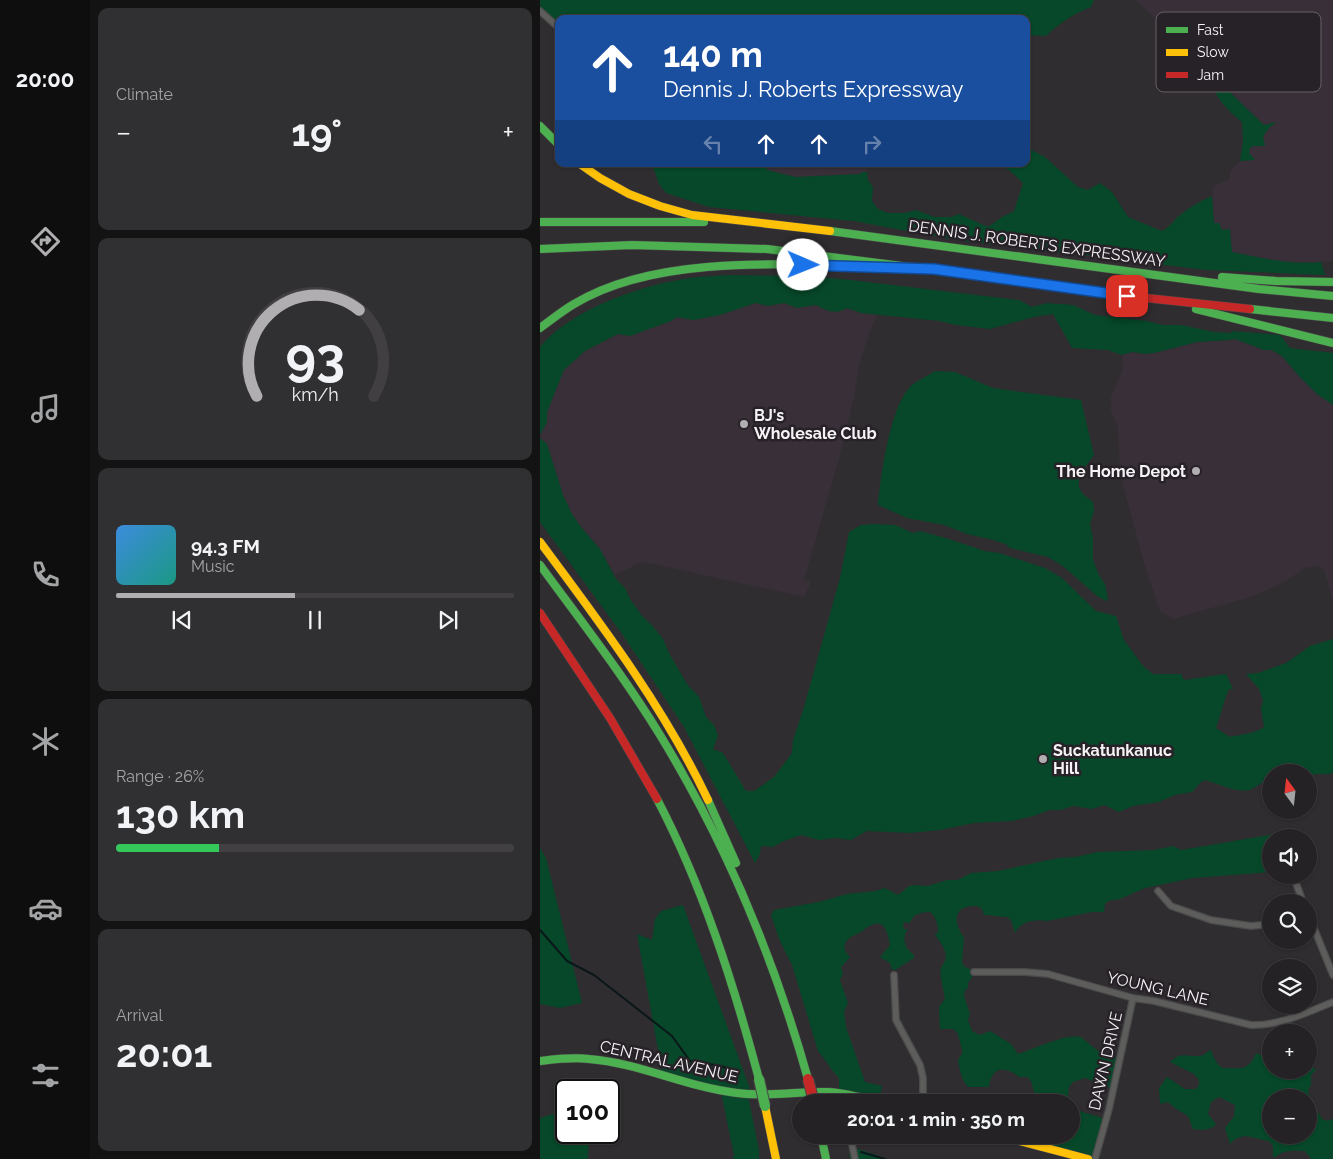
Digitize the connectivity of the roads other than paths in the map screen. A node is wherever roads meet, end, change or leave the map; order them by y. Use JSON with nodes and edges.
{"nodes":[{"id":1,"x":540,"y":10,"type":"edge"},
{"id":2,"x":555,"y":24,"type":"edge"},
{"id":3,"x":540,"y":126,"type":"edge"},
{"id":4,"x":555,"y":141,"type":"edge"},
{"id":5,"x":584,"y":167,"type":"edge"},
{"id":6,"x":737,"y":220,"type":"junction"},
{"id":7,"x":540,"y":222,"type":"edge"},
{"id":8,"x":540,"y":250,"type":"edge"},
{"id":9,"x":934,"y":269,"type":"junction"},
{"id":10,"x":1114,"y":269,"type":"junction"},
{"id":11,"x":1333,"y":282,"type":"edge"},
{"id":12,"x":1333,"y":296,"type":"edge"},
{"id":13,"x":1146,"y":298,"type":"junction"},
{"id":14,"x":1333,"y":318,"type":"edge"},
{"id":15,"x":540,"y":328,"type":"edge"},
{"id":16,"x":1333,"y":343,"type":"edge"},
{"id":17,"x":540,"y":542,"type":"edge"},
{"id":18,"x":540,"y":565,"type":"edge"},
{"id":19,"x":540,"y":613,"type":"edge"},
{"id":20,"x":1158,"y":891,"type":"dead end"},
{"id":21,"x":1262,"y":925,"type":"edge"},
{"id":22,"x":1317,"y":936,"type":"edge"},
{"id":23,"x":769,"y":958,"type":"junction"},
{"id":24,"x":974,"y":972,"type":"dead end"},
{"id":25,"x":894,"y":975,"type":"dead end"},
{"id":26,"x":1333,"y":975,"type":"edge"},
{"id":27,"x":1133,"y":998,"type":"junction"},
{"id":28,"x":1333,"y":1002,"type":"edge"},
{"id":29,"x":540,"y":1061,"type":"edge"},
{"id":30,"x":812,"y":1094,"type":"edge"},
{"id":31,"x":830,"y":1094,"type":"edge"},
{"id":32,"x":923,"y":1094,"type":"edge"},
{"id":33,"x":823,"y":1144,"type":"edge"},
{"id":34,"x":852,"y":1144,"type":"edge"},
{"id":35,"x":1030,"y":1144,"type":"edge"},
{"id":36,"x":776,"y":1159,"type":"edge"},
{"id":37,"x":826,"y":1159,"type":"edge"},
{"id":38,"x":855,"y":1159,"type":"edge"},
{"id":39,"x":1088,"y":1159,"type":"edge"},
{"id":40,"x":1094,"y":1159,"type":"edge"}],
"edges":[{"from":1,"to":2,"type":"street"},
{"from":3,"to":4,"type":"main road"},
{"from":5,"to":6,"type":"main road"},
{"from":6,"to":7,"type":"main road"},
{"from":6,"to":10,"type":"main road","name":"DENNIS J. ROBERTS EXPRESSWAY"},
{"from":8,"to":9,"type":"main road"},
{"from":9,"to":13,"type":"main road"},
{"from":9,"to":15,"type":"main road"},
{"from":10,"to":11,"type":"main road"},
{"from":10,"to":12,"type":"main road","name":"DENNIS J. ROBERTS EXPRESSWAY"},
{"from":13,"to":14,"type":"main road"},
{"from":13,"to":16,"type":"main road"},
{"from":17,"to":23,"type":"main road"},
{"from":18,"to":23,"type":"main road"},
{"from":19,"to":36,"type":"main road","bridge":true},
{"from":20,"to":21,"type":"street"},
{"from":22,"to":26,"type":"street"},
{"from":23,"to":30,"type":"main road","bridge":true},
{"from":24,"to":27,"type":"street","name":"YOUNG LANE"},
{"from":25,"to":32,"type":"street"},
{"from":27,"to":28,"type":"street","name":"YOUNG LANE"},
{"from":27,"to":40,"type":"street","name":"DAWN DRIVE"},
{"from":29,"to":31,"type":"main road","name":"CENTRAL AVENUE"},
{"from":33,"to":37,"type":"main road"},
{"from":34,"to":38,"type":"street"},
{"from":35,"to":39,"type":"main road"}]}
